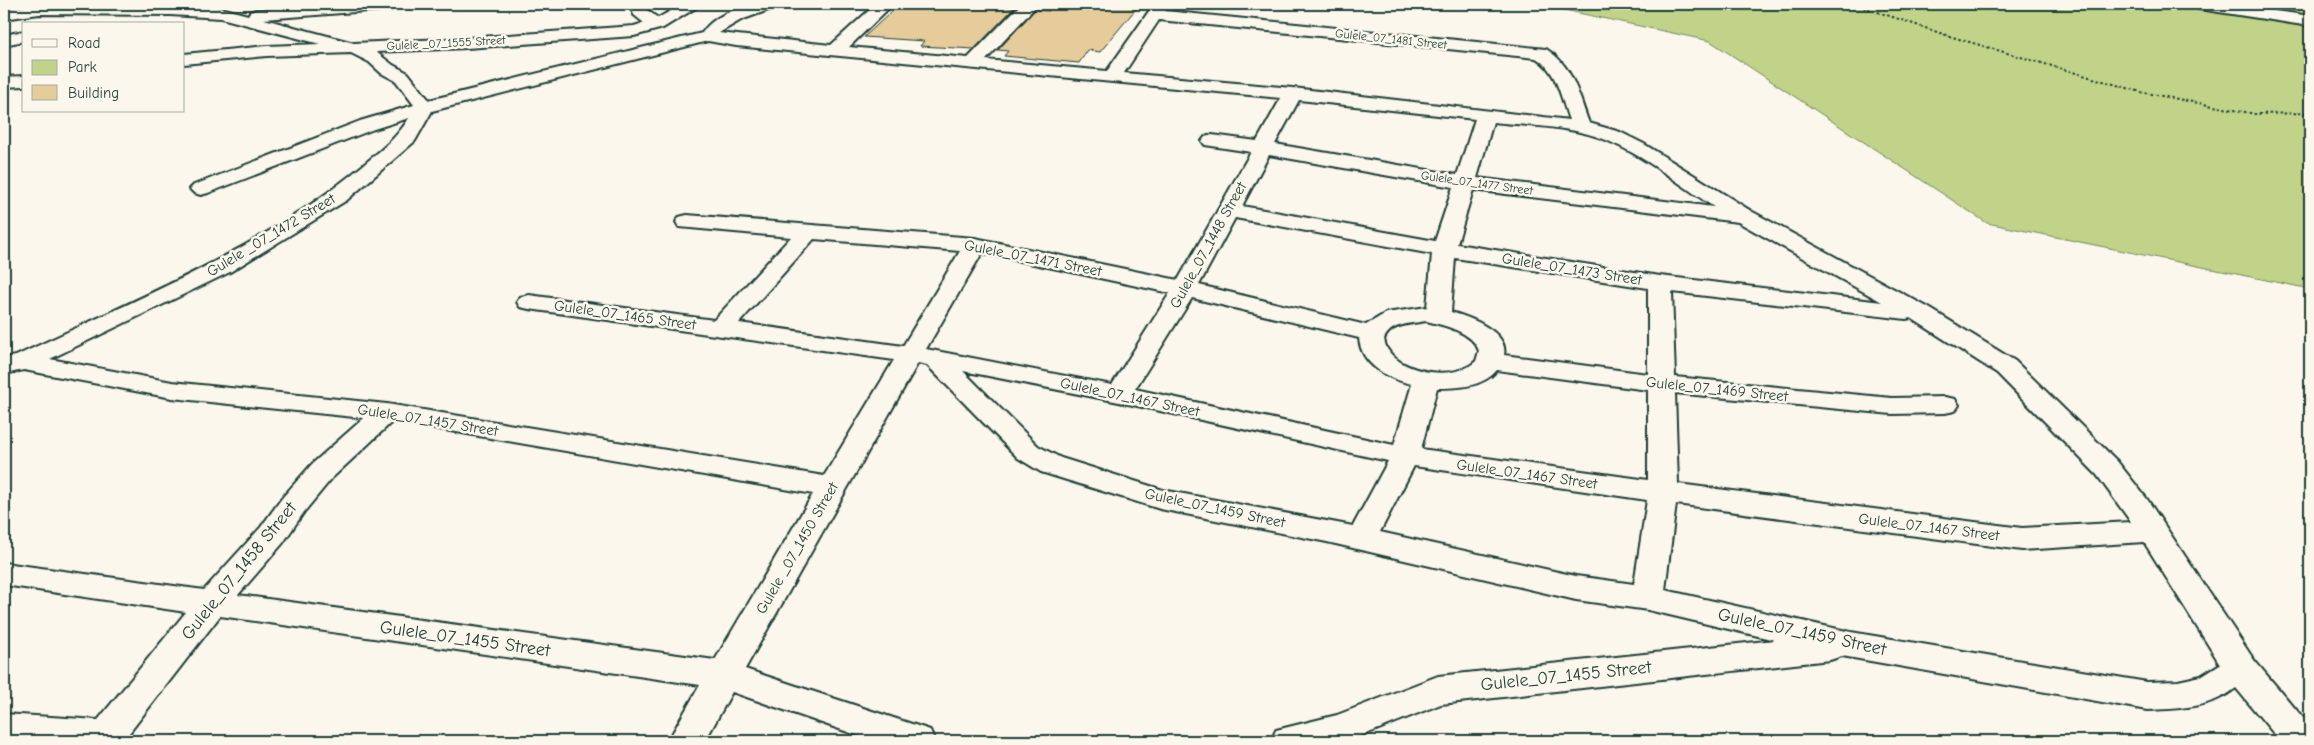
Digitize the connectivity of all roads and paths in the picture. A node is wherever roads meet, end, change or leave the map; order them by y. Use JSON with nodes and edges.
{"nodes":[{"id":1,"x":70,"y":4,"type":"edge"},
{"id":2,"x":264,"y":4,"type":"edge"},
{"id":3,"x":394,"y":4,"type":"edge"},
{"id":4,"x":638,"y":4,"type":"edge"},
{"id":5,"x":694,"y":4,"type":"edge"},
{"id":6,"x":771,"y":4,"type":"edge"},
{"id":7,"x":885,"y":4,"type":"edge"},
{"id":8,"x":1030,"y":4,"type":"edge"},
{"id":9,"x":1854,"y":4,"type":"edge"},
{"id":10,"x":2200,"y":4,"type":"edge"},
{"id":11,"x":40,"y":9,"type":"junction"},
{"id":12,"x":1158,"y":9,"type":"edge"},
{"id":13,"x":170,"y":10,"type":"junction"},
{"id":14,"x":221,"y":13,"type":"junction"},
{"id":15,"x":4,"y":14,"type":"edge"},
{"id":16,"x":238,"y":16,"type":"junction"},
{"id":17,"x":2310,"y":21,"type":"edge"},
{"id":18,"x":105,"y":22,"type":"edge"},
{"id":19,"x":657,"y":25,"type":"junction"},
{"id":20,"x":22,"y":36,"type":"edge"},
{"id":21,"x":708,"y":36,"type":"junction"},
{"id":22,"x":4,"y":40,"type":"edge"},
{"id":23,"x":354,"y":48,"type":"junction"},
{"id":24,"x":835,"y":50,"type":"junction"},
{"id":25,"x":185,"y":58,"type":"edge"},
{"id":26,"x":972,"y":63,"type":"junction"},
{"id":27,"x":1112,"y":77,"type":"junction"},
{"id":28,"x":22,"y":81,"type":"edge"},
{"id":29,"x":4,"y":82,"type":"edge"},
{"id":30,"x":1293,"y":94,"type":"junction"},
{"id":31,"x":425,"y":107,"type":"junction"},
{"id":32,"x":2310,"y":113,"type":"edge"},
{"id":33,"x":1486,"y":115,"type":"junction"},
{"id":34,"x":1581,"y":127,"type":"junction"},
{"id":35,"x":1212,"y":141,"type":"dead end"},
{"id":36,"x":1263,"y":148,"type":"junction"},
{"id":37,"x":1466,"y":183,"type":"junction"},
{"id":38,"x":201,"y":190,"type":"dead end"},
{"id":39,"x":1227,"y":210,"type":"junction"},
{"id":40,"x":1743,"y":216,"type":"junction"},
{"id":41,"x":687,"y":222,"type":"dead end"},
{"id":42,"x":808,"y":232,"type":"junction"},
{"id":43,"x":975,"y":245,"type":"junction"},
{"id":44,"x":1444,"y":250,"type":"junction"},
{"id":45,"x":1660,"y":283,"type":"junction"},
{"id":46,"x":1184,"y":288,"type":"junction"},
{"id":47,"x":529,"y":302,"type":"dead end"},
{"id":48,"x":1920,"y":313,"type":"junction"},
{"id":49,"x":1438,"y":316,"type":"junction"},
{"id":50,"x":720,"y":329,"type":"junction"},
{"id":51,"x":1372,"y":334,"type":"junction"},
{"id":52,"x":923,"y":357,"type":"junction"},
{"id":53,"x":1490,"y":362,"type":"junction"},
{"id":54,"x":14,"y":364,"type":"edge"},
{"id":55,"x":1426,"y":381,"type":"junction"},
{"id":56,"x":1662,"y":384,"type":"junction"},
{"id":57,"x":1119,"y":394,"type":"junction"},
{"id":58,"x":1945,"y":405,"type":"dead end"},
{"id":59,"x":387,"y":412,"type":"junction"},
{"id":60,"x":1405,"y":456,"type":"junction"},
{"id":61,"x":832,"y":487,"type":"junction"},
{"id":62,"x":1663,"y":493,"type":"junction"},
{"id":63,"x":2152,"y":531,"type":"junction"},
{"id":64,"x":1361,"y":539,"type":"junction"},
{"id":65,"x":4,"y":574,"type":"edge"},
{"id":66,"x":1648,"y":598,"type":"junction"},
{"id":67,"x":212,"y":603,"type":"junction"},
{"id":68,"x":1851,"y":645,"type":"junction"},
{"id":69,"x":2242,"y":670,"type":"junction"},
{"id":70,"x":723,"y":676,"type":"junction"},
{"id":71,"x":4,"y":729,"type":"edge"},
{"id":72,"x":105,"y":738,"type":"edge"},
{"id":73,"x":686,"y":741,"type":"edge"},
{"id":74,"x":917,"y":741,"type":"edge"},
{"id":75,"x":1290,"y":741,"type":"edge"},
{"id":76,"x":2301,"y":741,"type":"edge"}],
"edges":[{"from":1,"to":11,"type":"street"},
{"from":2,"to":14,"type":"street"},
{"from":3,"to":16,"type":"street"},
{"from":4,"to":19,"type":"street"},
{"from":5,"to":19,"type":"street","name":"Gulele _07_1555 Street"},
{"from":6,"to":21,"type":"street"},
{"from":7,"to":24,"type":"street"},
{"from":8,"to":26,"type":"street"},
{"from":9,"to":32,"type":"path"},
{"from":10,"to":17,"type":"street"},
{"from":11,"to":13,"type":"street"},
{"from":11,"to":15,"type":"street"},
{"from":12,"to":27,"type":"street"},
{"from":12,"to":34,"type":"street","name":"Gulele_07_1481 Street"},
{"from":13,"to":14,"type":"street"},
{"from":13,"to":18,"type":"street"},
{"from":14,"to":16,"type":"street"},
{"from":16,"to":23,"type":"street","name":"Gulele _07_1555 Street"},
{"from":19,"to":23,"type":"street","name":"Gulele _07_1555 Street"},
{"from":20,"to":22,"type":"street"},
{"from":21,"to":24,"type":"street"},
{"from":21,"to":31,"type":"street"},
{"from":23,"to":25,"type":"street"},
{"from":23,"to":31,"type":"street"},
{"from":24,"to":26,"type":"street"},
{"from":26,"to":27,"type":"street"},
{"from":27,"to":30,"type":"street"},
{"from":28,"to":29,"type":"street"},
{"from":30,"to":33,"type":"street"},
{"from":30,"to":36,"type":"street","name":"Gulele_07_1448 Street"},
{"from":31,"to":38,"type":"street"},
{"from":31,"to":54,"type":"street","name":"Gulele _07_1472 Street"},
{"from":33,"to":34,"type":"street"},
{"from":33,"to":37,"type":"street"},
{"from":34,"to":40,"type":"street"},
{"from":35,"to":36,"type":"street","name":"Gulele_07_1477 Street"},
{"from":36,"to":37,"type":"street","name":"Gulele_07_1477 Street"},
{"from":36,"to":39,"type":"street","name":"Gulele_07_1448 Street"},
{"from":37,"to":40,"type":"street","name":"Gulele_07_1477 Street"},
{"from":37,"to":44,"type":"street"},
{"from":39,"to":44,"type":"street","name":"Gulele_07_1473 Street"},
{"from":39,"to":46,"type":"street","name":"Gulele_07_1448 Street"},
{"from":40,"to":48,"type":"street"},
{"from":41,"to":42,"type":"street","name":"Gulele_07_1471 Street"},
{"from":42,"to":43,"type":"street","name":"Gulele_07_1471 Street"},
{"from":42,"to":50,"type":"street"},
{"from":43,"to":46,"type":"street","name":"Gulele_07_1471 Street"},
{"from":43,"to":52,"type":"street","name":"Gulele _07_1450 Street"},
{"from":44,"to":45,"type":"street","name":"Gulele_07_1473 Street"},
{"from":44,"to":49,"type":"street"},
{"from":45,"to":48,"type":"street","name":"Gulele_07_1473 Street"},
{"from":45,"to":56,"type":"street"},
{"from":46,"to":51,"type":"street","name":"Gulele_07_1471 Street"},
{"from":46,"to":57,"type":"street","name":"Gulele_07_1448 Street"},
{"from":47,"to":50,"type":"street","name":"Gulele_07_1465 Street"},
{"from":48,"to":63,"type":"street"},
{"from":49,"to":51,"type":"street"},
{"from":49,"to":53,"type":"street"},
{"from":50,"to":52,"type":"street","name":"Gulele_07_1465 Street"},
{"from":51,"to":55,"type":"street"},
{"from":52,"to":57,"type":"street","name":"Gulele_07_1467 Street"},
{"from":52,"to":61,"type":"street","name":"Gulele _07_1450 Street"},
{"from":52,"to":64,"type":"street","name":"Gulele_07_1459 Street"},
{"from":53,"to":55,"type":"street"},
{"from":53,"to":56,"type":"street","name":"Gulele_07_1469 Street"},
{"from":54,"to":59,"type":"street","name":"Gulele_07_1457 Street"},
{"from":55,"to":60,"type":"street"},
{"from":56,"to":58,"type":"street","name":"Gulele_07_1469 Street"},
{"from":56,"to":62,"type":"street"},
{"from":57,"to":60,"type":"street","name":"Gulele_07_1467 Street"},
{"from":59,"to":61,"type":"street","name":"Gulele_07_1457 Street"},
{"from":59,"to":67,"type":"street","name":"Gulele_07_1458 Street"},
{"from":60,"to":62,"type":"street","name":"Gulele_07_1467 Street"},
{"from":60,"to":64,"type":"street"},
{"from":61,"to":70,"type":"street","name":"Gulele _07_1450 Street"},
{"from":62,"to":63,"type":"street","name":"Gulele_07_1467 Street"},
{"from":62,"to":66,"type":"street"},
{"from":63,"to":69,"type":"street"},
{"from":64,"to":66,"type":"street","name":"Gulele_07_1459 Street"},
{"from":65,"to":67,"type":"street","name":"Gulele_07_1455 Street"},
{"from":66,"to":68,"type":"street","name":"Gulele_07_1459 Street"},
{"from":67,"to":70,"type":"street","name":"Gulele_07_1455 Street"},
{"from":67,"to":72,"type":"street","name":"Gulele_07_1458 Street"},
{"from":68,"to":69,"type":"street","name":"Gulele_07_1459 Street"},
{"from":68,"to":75,"type":"street","name":"Gulele_07_1455 Street"},
{"from":69,"to":76,"type":"street"},
{"from":70,"to":73,"type":"street","name":"Gulele _07_1450 Street"},
{"from":70,"to":74,"type":"street","name":"Gulele_07_1455 Street"},
{"from":71,"to":72,"type":"street"}]}
